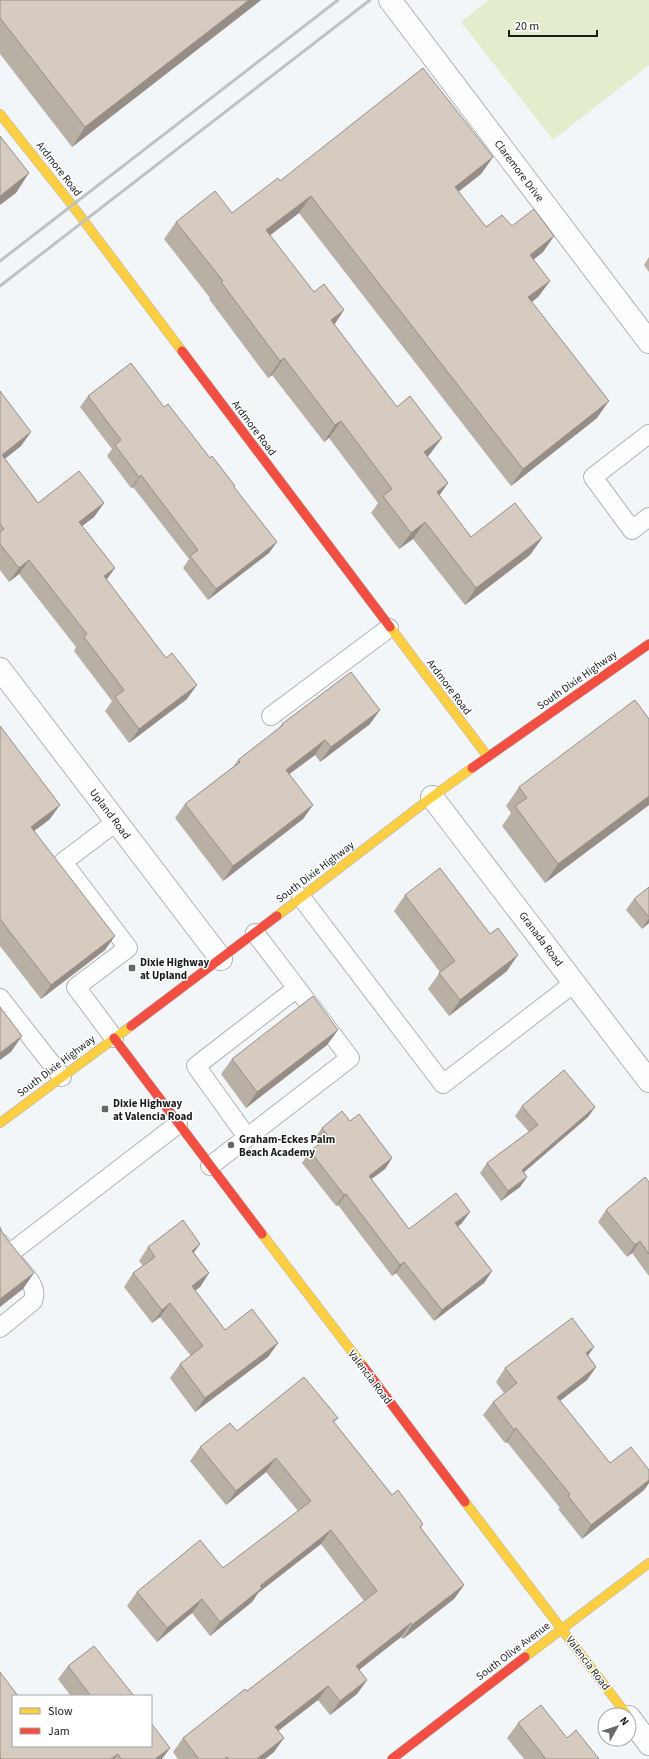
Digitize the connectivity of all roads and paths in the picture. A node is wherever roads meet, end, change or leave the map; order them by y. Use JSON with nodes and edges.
{"nodes":[{"id":1,"x":390,"y":0,"type":"edge"},
{"id":2,"x":0,"y":114,"type":"edge"},
{"id":3,"x":649,"y":342,"type":"edge"},
{"id":4,"x":649,"y":434,"type":"edge"},
{"id":5,"x":649,"y":517,"type":"edge"},
{"id":6,"x":389,"y":628,"type":"junction"},
{"id":7,"x":649,"y":644,"type":"edge"},
{"id":8,"x":0,"y":669,"type":"edge"},
{"id":9,"x":271,"y":716,"type":"dead end"},
{"id":10,"x":488,"y":757,"type":"junction"},
{"id":11,"x":432,"y":797,"type":"junction"},
{"id":12,"x":116,"y":822,"type":"junction"},
{"id":13,"x":302,"y":897,"type":"junction"},
{"id":14,"x":255,"y":932,"type":"junction"},
{"id":15,"x":221,"y":959,"type":"junction"},
{"id":16,"x":574,"y":983,"type":"junction"},
{"id":17,"x":297,"y":988,"type":"junction"},
{"id":18,"x":0,"y":998,"type":"edge"},
{"id":19,"x":114,"y":1038,"type":"junction"},
{"id":20,"x":62,"y":1077,"type":"junction"},
{"id":21,"x":649,"y":1081,"type":"edge"},
{"id":22,"x":0,"y":1123,"type":"edge"},
{"id":23,"x":178,"y":1124,"type":"junction"},
{"id":24,"x":247,"y":1137,"type":"junction"},
{"id":25,"x":210,"y":1166,"type":"junction"},
{"id":26,"x":4,"y":1249,"type":"edge"},
{"id":27,"x":0,"y":1328,"type":"edge"},
{"id":28,"x":649,"y":1563,"type":"edge"},
{"id":29,"x":562,"y":1629,"type":"junction"},
{"id":30,"x":621,"y":1707,"type":"edge"},
{"id":31,"x":637,"y":1728,"type":"edge"},
{"id":32,"x":649,"y":1744,"type":"edge"},
{"id":33,"x":392,"y":1759,"type":"edge"}],
"edges":[{"from":1,"to":3,"type":"street","name":"Claremore Drive"},
{"from":2,"to":6,"type":"street","name":"Ardmore Road"},
{"from":4,"to":5,"type":"lane"},
{"from":6,"to":9,"type":"lane"},
{"from":6,"to":10,"type":"street","name":"Ardmore Road"},
{"from":7,"to":10,"type":"street","name":"South Dixie Highway"},
{"from":8,"to":12,"type":"street","name":"Upland Road"},
{"from":10,"to":11,"type":"street","name":"South Dixie Highway"},
{"from":11,"to":13,"type":"street","name":"South Dixie Highway"},
{"from":11,"to":16,"type":"street","name":"Granada Road"},
{"from":12,"to":15,"type":"street","name":"Upland Road"},
{"from":12,"to":19,"type":"lane"},
{"from":13,"to":14,"type":"street","name":"South Dixie Highway"},
{"from":13,"to":16,"type":"lane"},
{"from":14,"to":15,"type":"street","name":"South Dixie Highway"},
{"from":14,"to":17,"type":"lane"},
{"from":15,"to":19,"type":"street","name":"South Dixie Highway"},
{"from":16,"to":21,"type":"street","name":"Granada Road"},
{"from":17,"to":24,"type":"lane"},
{"from":17,"to":24,"type":"lane"},
{"from":18,"to":20,"type":"lane"},
{"from":19,"to":20,"type":"street","name":"South Dixie Highway"},
{"from":19,"to":23,"type":"street","name":"Valencia Road"},
{"from":20,"to":22,"type":"street","name":"South Dixie Highway"},
{"from":23,"to":25,"type":"street","name":"Valencia Road"},
{"from":23,"to":26,"type":"lane"},
{"from":24,"to":25,"type":"lane"},
{"from":25,"to":29,"type":"street","name":"Valencia Road"},
{"from":26,"to":27,"type":"lane"},
{"from":28,"to":29,"type":"street","name":"South Olive Avenue"},
{"from":29,"to":30,"type":"street","name":"Valencia Road"},
{"from":29,"to":33,"type":"street","name":"South Olive Avenue"},
{"from":31,"to":32,"type":"street"}]}
